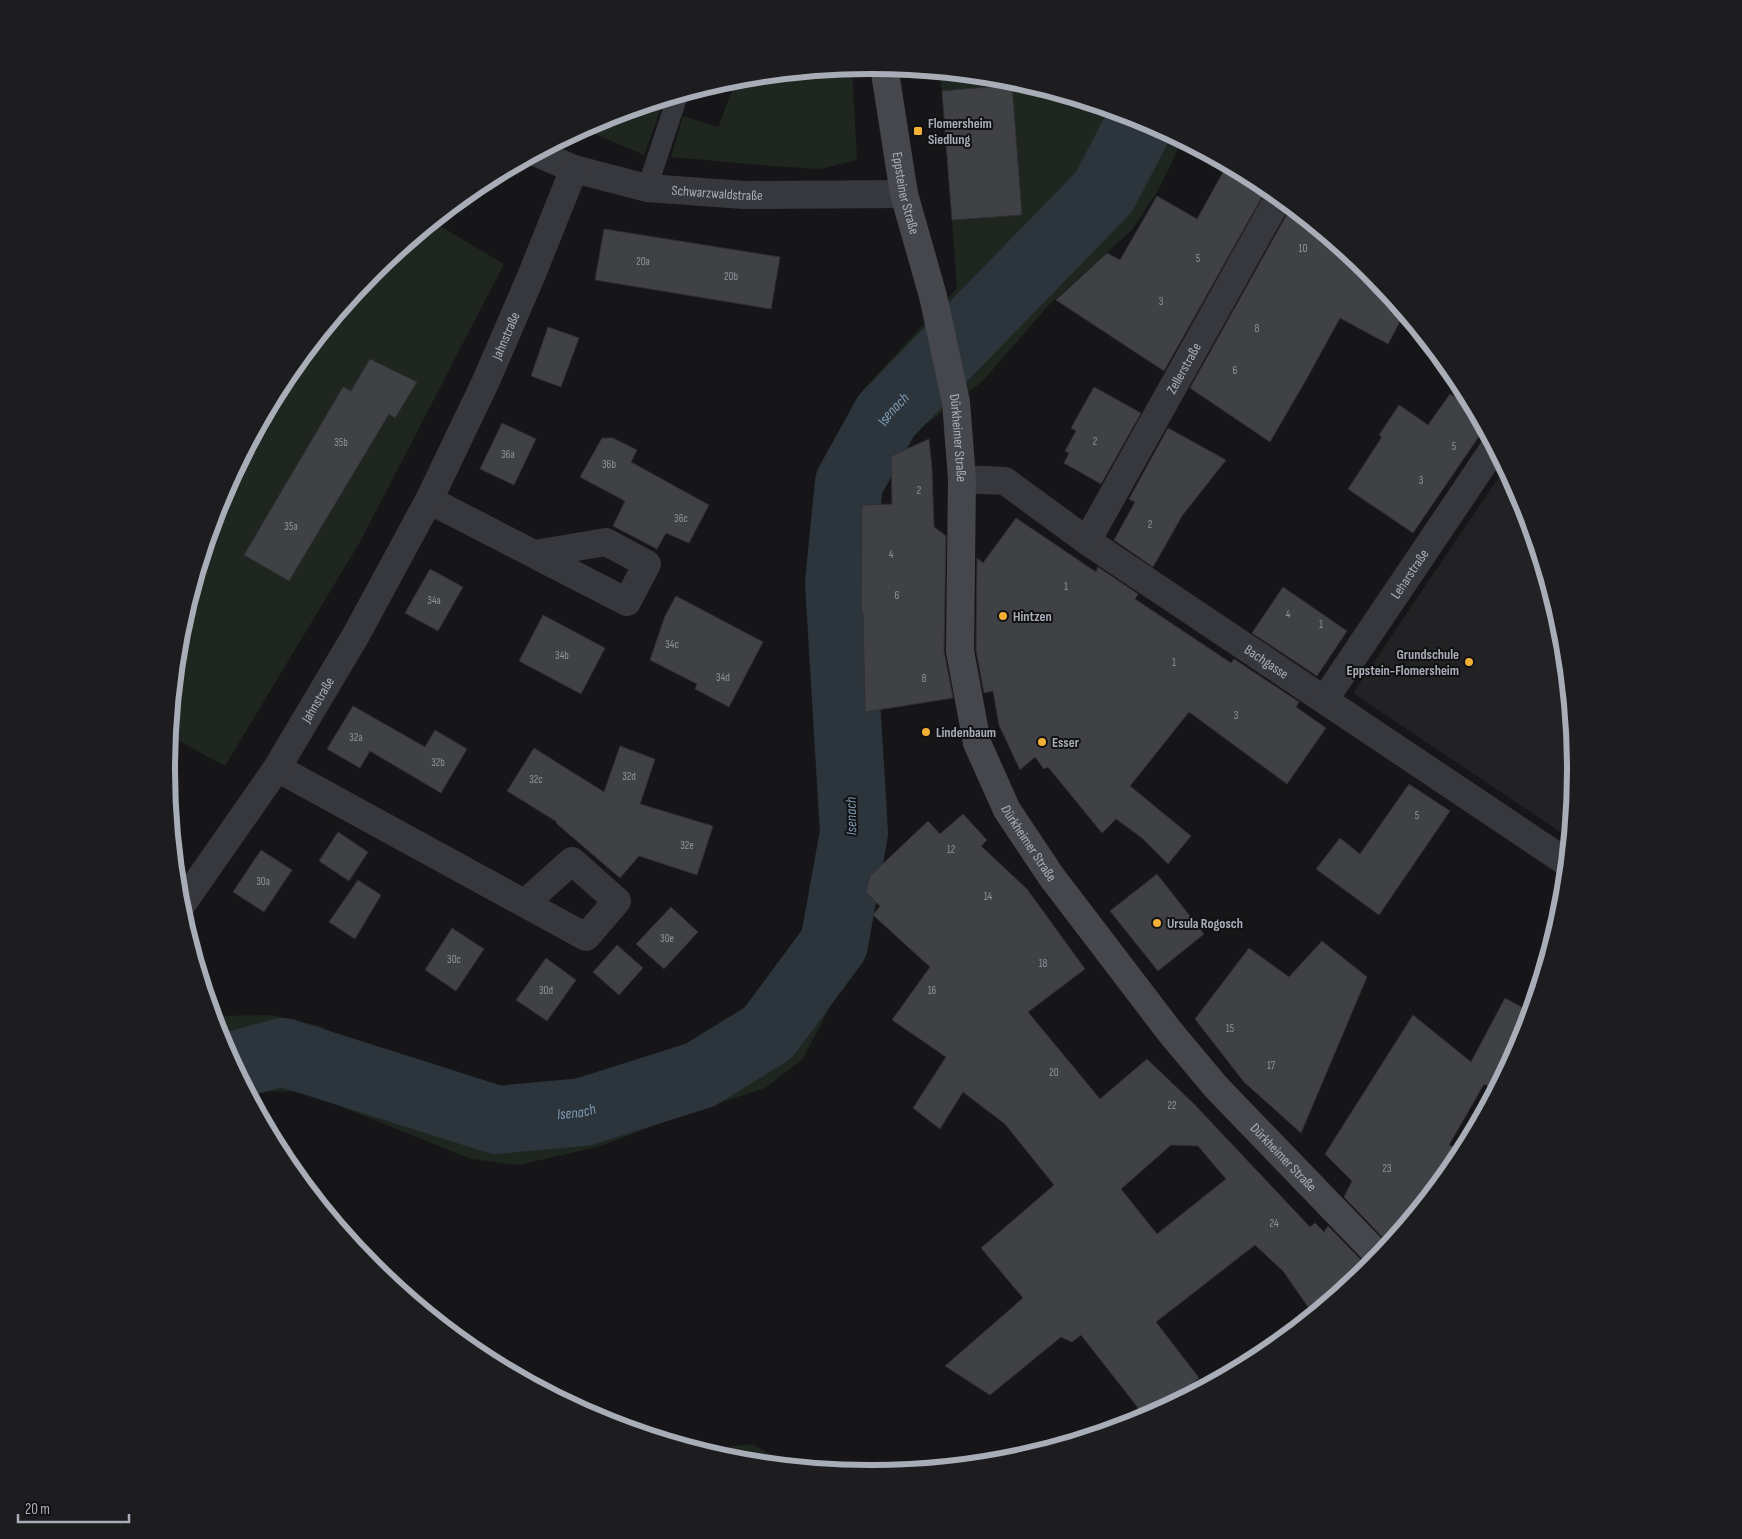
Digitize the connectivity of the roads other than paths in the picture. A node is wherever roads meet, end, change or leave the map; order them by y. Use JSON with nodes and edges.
{"nodes":[{"id":1,"x":885,"y":74,"type":"edge"},
{"id":2,"x":676,"y":102,"type":"edge"},
{"id":3,"x":544,"y":156,"type":"edge"},
{"id":4,"x":574,"y":169,"type":"junction"},
{"id":5,"x":647,"y":188,"type":"junction"},
{"id":6,"x":904,"y":194,"type":"junction"},
{"id":7,"x":1275,"y":204,"type":"edge"},
{"id":8,"x":937,"y":319,"type":"joint"},
{"id":9,"x":1490,"y":453,"type":"edge"},
{"id":10,"x":962,"y":478,"type":"junction"},
{"id":11,"x":429,"y":500,"type":"junction"},
{"id":12,"x":1087,"y":541,"type":"junction"},
{"id":13,"x":535,"y":554,"type":"dead end"},
{"id":14,"x":1325,"y":699,"type":"junction"},
{"id":15,"x":277,"y":768,"type":"junction"},
{"id":16,"x":1561,"y":859,"type":"edge"},
{"id":17,"x":187,"y":896,"type":"edge"},
{"id":18,"x":525,"y":903,"type":"dead end"},
{"id":19,"x":1373,"y":1250,"type":"edge"}],
"edges":[{"from":1,"to":6,"type":"main road","name":"Eppsteiner Straße"},
{"from":2,"to":5,"type":"lane"},
{"from":3,"to":4,"type":"street","name":"Schwarzwaldstraße"},
{"from":4,"to":5,"type":"street","name":"Schwarzwaldstraße"},
{"from":4,"to":11,"type":"street","name":"Jahnstraße"},
{"from":5,"to":6,"type":"street","name":"Schwarzwaldstraße"},
{"from":6,"to":8,"type":"main road","name":"Eppsteiner Straße"},
{"from":7,"to":12,"type":"street","name":"Zellerstraße"},
{"from":8,"to":10,"type":"main road","name":"Dürkheimer Straße"},
{"from":9,"to":14,"type":"street","name":"Leharstraße"},
{"from":10,"to":12,"type":"street","name":"Bachgasse"},
{"from":10,"to":19,"type":"main road","name":"Dürkheimer Straße"},
{"from":11,"to":13,"type":"street"},
{"from":11,"to":15,"type":"street","name":"Jahnstraße"},
{"from":12,"to":14,"type":"street","name":"Bachgasse"},
{"from":14,"to":16,"type":"street","name":"Bachgasse"},
{"from":15,"to":17,"type":"street","name":"Jahnstraße"},
{"from":15,"to":18,"type":"street"}]}
